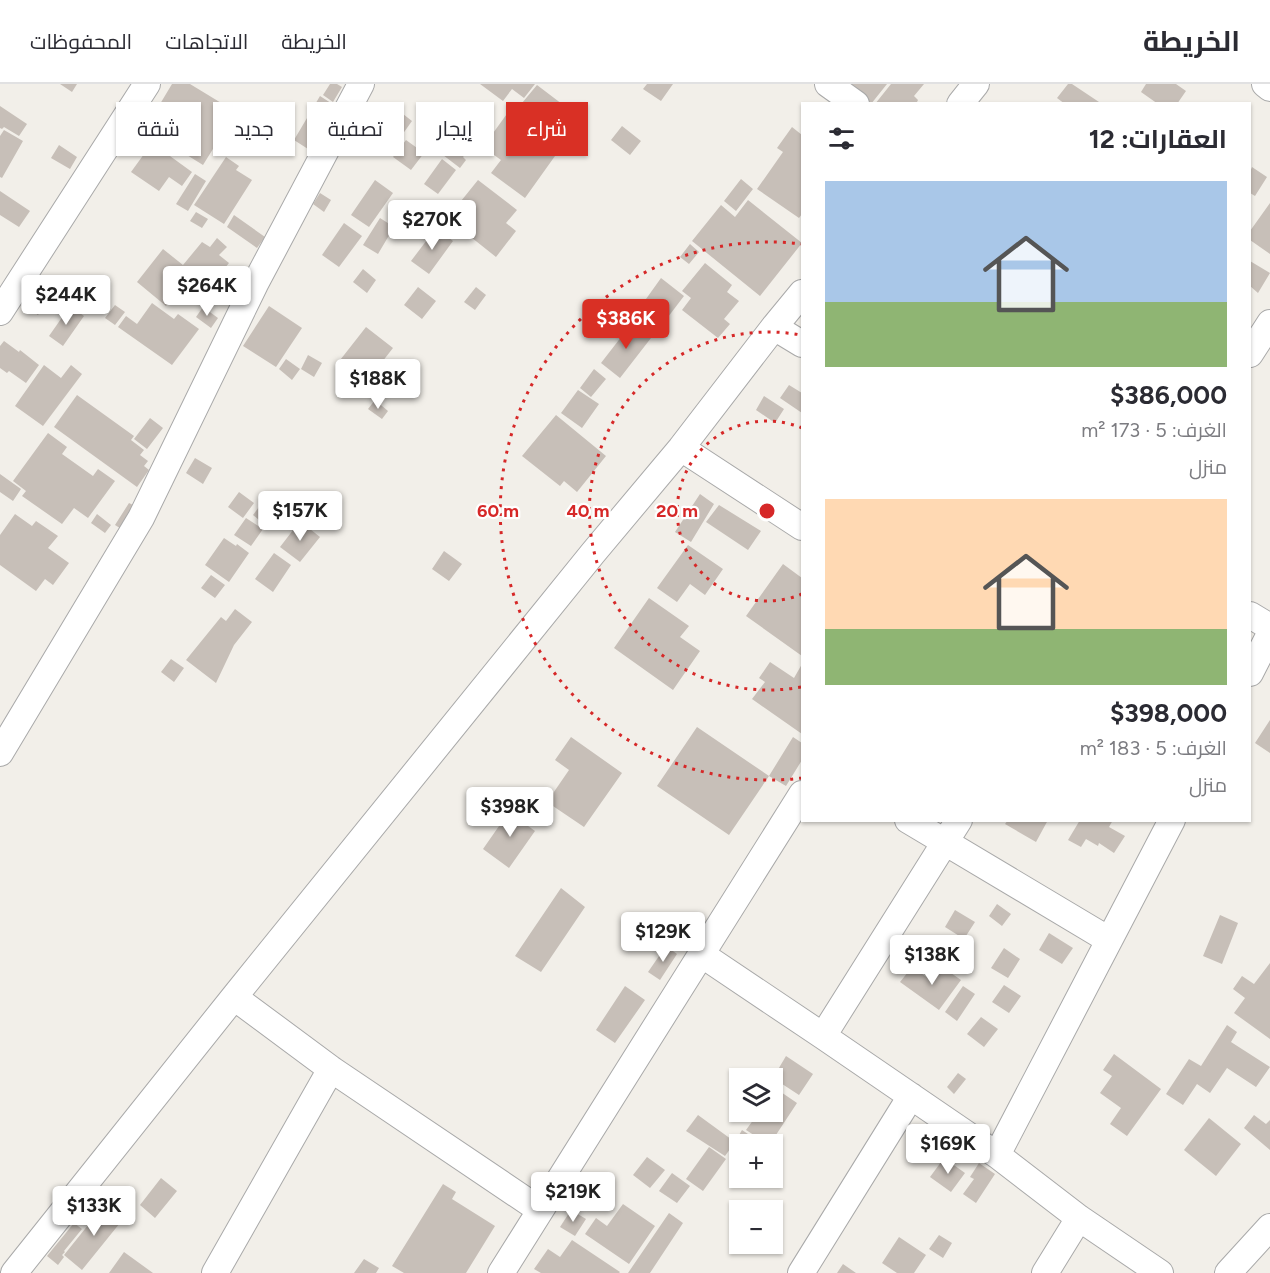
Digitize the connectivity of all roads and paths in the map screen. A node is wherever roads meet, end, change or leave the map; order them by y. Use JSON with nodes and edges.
{"nodes":[{"id":1,"x":147,"y":84,"type":"edge"},
{"id":2,"x":361,"y":84,"type":"edge"},
{"id":3,"x":828,"y":84,"type":"edge"},
{"id":4,"x":976,"y":84,"type":"edge"},
{"id":5,"x":1265,"y":84,"type":"edge"},
{"id":6,"x":1270,"y":87,"type":"edge"},
{"id":7,"x":853,"y":102,"type":"edge"},
{"id":8,"x":962,"y":102,"type":"edge"},
{"id":9,"x":801,"y":294,"type":"edge"},
{"id":10,"x":0,"y":312,"type":"edge"},
{"id":11,"x":1270,"y":323,"type":"edge"},
{"id":12,"x":774,"y":327,"type":"junction"},
{"id":13,"x":801,"y":343,"type":"edge"},
{"id":14,"x":1251,"y":352,"type":"edge"},
{"id":15,"x":681,"y":448,"type":"junction"},
{"id":16,"x":801,"y":526,"type":"edge"},
{"id":17,"x":1251,"y":616,"type":"edge"},
{"id":18,"x":1270,"y":627,"type":"edge"},
{"id":19,"x":1270,"y":634,"type":"edge"},
{"id":20,"x":1251,"y":671,"type":"edge"},
{"id":21,"x":0,"y":753,"type":"edge"},
{"id":22,"x":801,"y":796,"type":"edge"},
{"id":23,"x":911,"y":822,"type":"edge"},
{"id":24,"x":958,"y":822,"type":"edge"},
{"id":25,"x":1171,"y":822,"type":"edge"},
{"id":26,"x":946,"y":844,"type":"junction"},
{"id":27,"x":1109,"y":940,"type":"junction"},
{"id":28,"x":701,"y":954,"type":"junction"},
{"id":29,"x":234,"y":997,"type":"junction"},
{"id":30,"x":823,"y":1036,"type":"junction"},
{"id":31,"x":331,"y":1069,"type":"junction"},
{"id":32,"x":911,"y":1096,"type":"junction"},
{"id":33,"x":997,"y":1155,"type":"junction"},
{"id":34,"x":540,"y":1210,"type":"junction"},
{"id":35,"x":1079,"y":1218,"type":"junction"},
{"id":36,"x":1270,"y":1227,"type":"edge"},
{"id":37,"x":14,"y":1273,"type":"edge"},
{"id":38,"x":215,"y":1273,"type":"edge"},
{"id":39,"x":501,"y":1273,"type":"edge"},
{"id":40,"x":801,"y":1273,"type":"edge"},
{"id":41,"x":1045,"y":1273,"type":"edge"},
{"id":42,"x":1160,"y":1273,"type":"edge"},
{"id":43,"x":1228,"y":1273,"type":"edge"}],
"edges":[{"from":1,"to":10,"type":"street"},
{"from":2,"to":21,"type":"street"},
{"from":3,"to":7,"type":"street"},
{"from":4,"to":8,"type":"street"},
{"from":5,"to":6,"type":"street"},
{"from":9,"to":12,"type":"street"},
{"from":11,"to":14,"type":"street"},
{"from":12,"to":13,"type":"street"},
{"from":12,"to":15,"type":"street"},
{"from":15,"to":16,"type":"street"},
{"from":15,"to":29,"type":"street"},
{"from":17,"to":18,"type":"street"},
{"from":19,"to":20,"type":"street"},
{"from":22,"to":28,"type":"street"},
{"from":23,"to":26,"type":"street"},
{"from":24,"to":26,"type":"street"},
{"from":25,"to":27,"type":"street"},
{"from":26,"to":27,"type":"street"},
{"from":26,"to":30,"type":"street"},
{"from":27,"to":33,"type":"street"},
{"from":28,"to":30,"type":"street"},
{"from":28,"to":34,"type":"street"},
{"from":29,"to":31,"type":"street"},
{"from":29,"to":37,"type":"street"},
{"from":30,"to":32,"type":"street"},
{"from":31,"to":34,"type":"street"},
{"from":31,"to":38,"type":"street"},
{"from":32,"to":33,"type":"street"},
{"from":32,"to":40,"type":"street"},
{"from":33,"to":35,"type":"street"},
{"from":34,"to":39,"type":"street"},
{"from":35,"to":41,"type":"street"},
{"from":35,"to":42,"type":"street"},
{"from":36,"to":43,"type":"street"}]}
